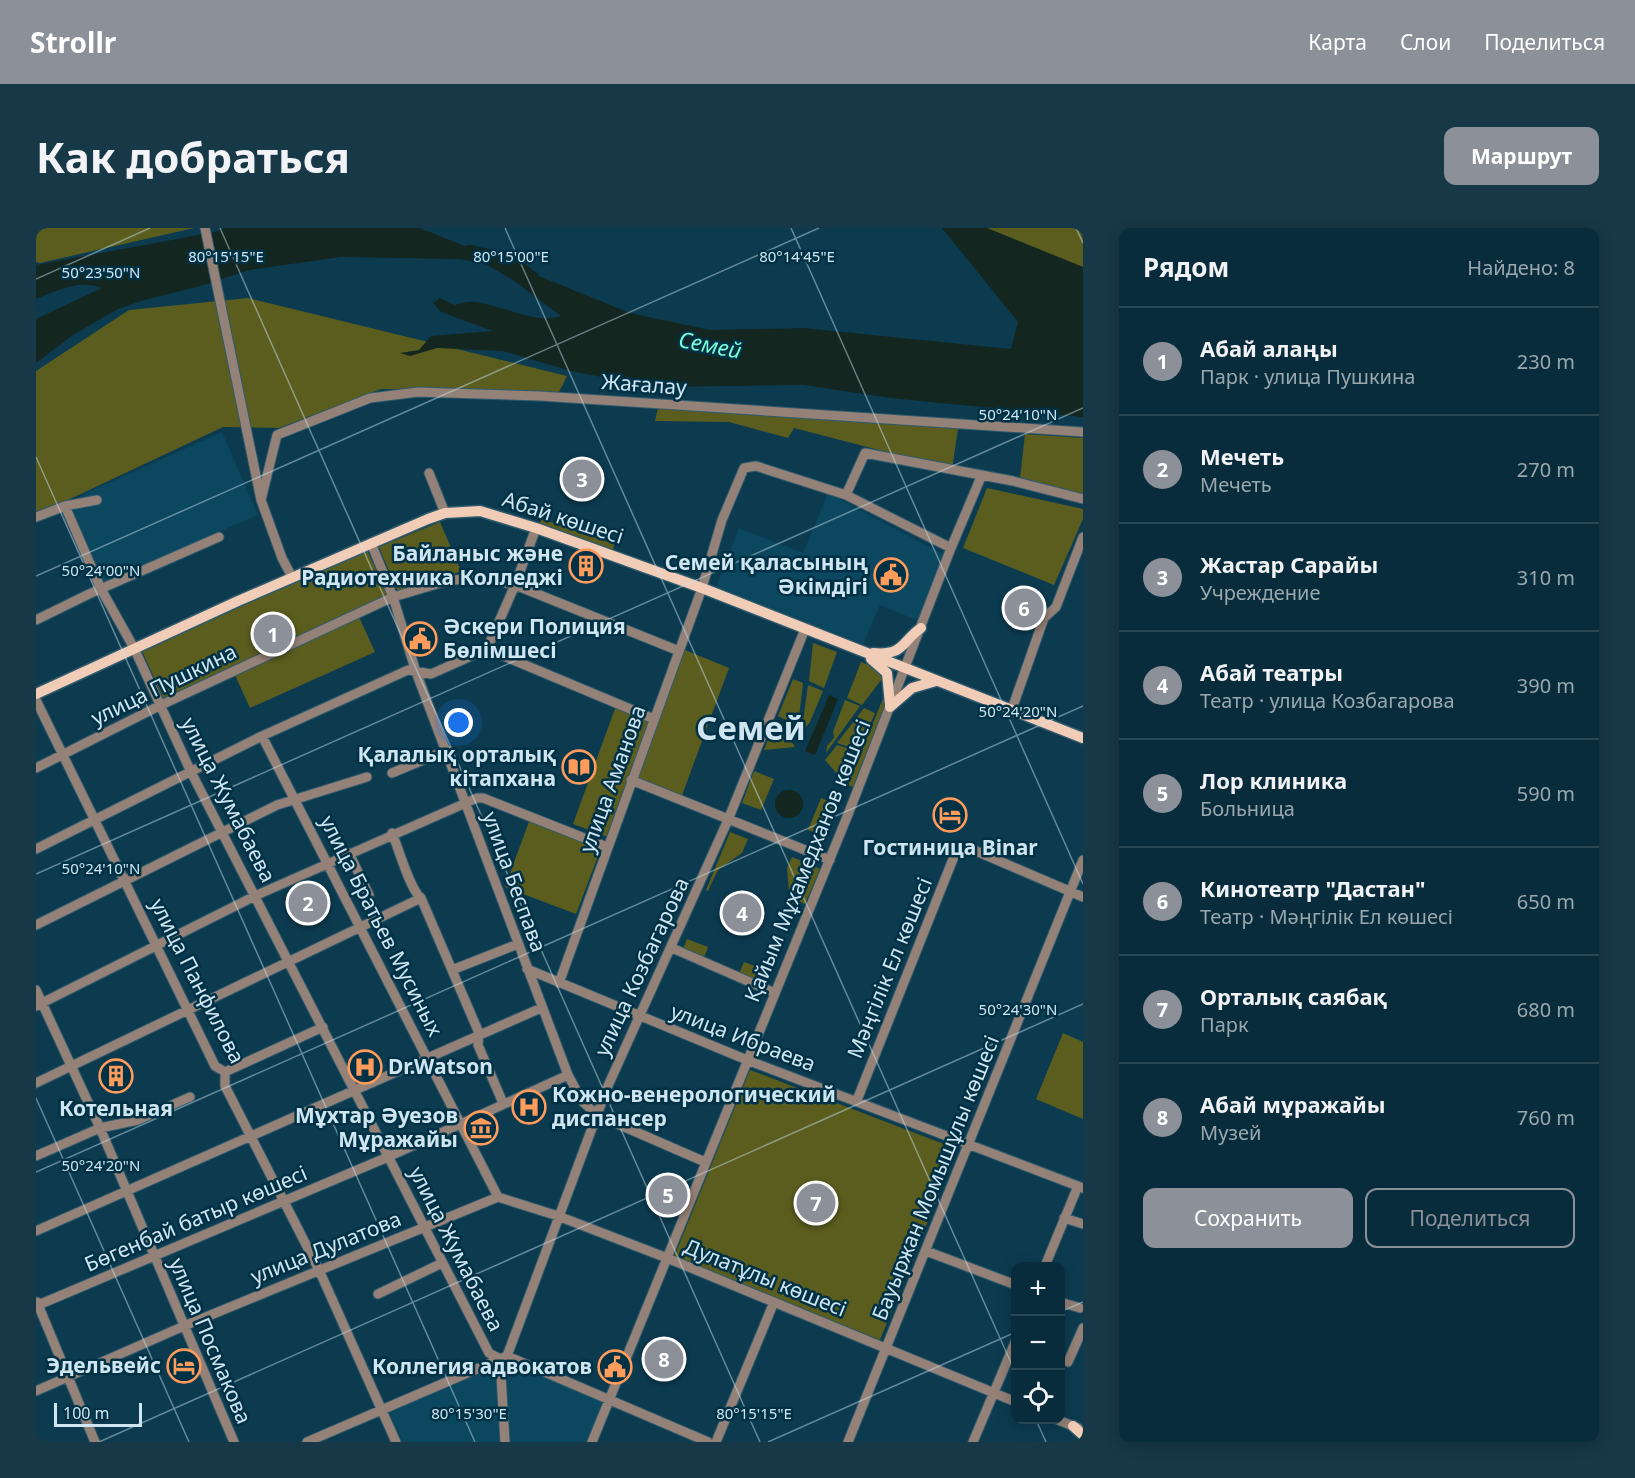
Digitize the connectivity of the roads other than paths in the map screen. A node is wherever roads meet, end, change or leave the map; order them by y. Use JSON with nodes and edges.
{"nodes":[{"id":1,"x":205,"y":228,"type":"edge"},
{"id":2,"x":1083,"y":432,"type":"edge"},
{"id":3,"x":429,"y":473,"type":"dead end"},
{"id":4,"x":981,"y":477,"type":"junction"},
{"id":5,"x":846,"y":495,"type":"junction"},
{"id":6,"x":1083,"y":499,"type":"edge"},
{"id":7,"x":98,"y":500,"type":"dead end"},
{"id":8,"x":261,"y":500,"type":"junction"},
{"id":9,"x":64,"y":506,"type":"junction"},
{"id":10,"x":445,"y":513,"type":"junction"},
{"id":11,"x":36,"y":517,"type":"edge"},
{"id":12,"x":536,"y":528,"type":"junction"},
{"id":13,"x":219,"y":537,"type":"dead end"},
{"id":14,"x":1083,"y":537,"type":"edge"},
{"id":15,"x":371,"y":543,"type":"junction"},
{"id":16,"x":951,"y":548,"type":"junction"},
{"id":17,"x":292,"y":577,"type":"junction"},
{"id":18,"x":515,"y":585,"type":"junction"},
{"id":19,"x":702,"y":588,"type":"junction"},
{"id":20,"x":101,"y":589,"type":"junction"},
{"id":21,"x":393,"y":597,"type":"junction"},
{"id":22,"x":36,"y":620,"type":"edge"},
{"id":23,"x":921,"y":628,"type":"junction"},
{"id":24,"x":805,"y":629,"type":"junction"},
{"id":25,"x":134,"y":648,"type":"junction"},
{"id":26,"x":487,"y":649,"type":"junction"},
{"id":27,"x":679,"y":651,"type":"junction"},
{"id":28,"x":864,"y":652,"type":"junction"},
{"id":29,"x":904,"y":668,"type":"junction"},
{"id":30,"x":416,"y":672,"type":"junction"},
{"id":31,"x":939,"y":681,"type":"junction"},
{"id":32,"x":36,"y":694,"type":"edge"},
{"id":33,"x":36,"y":700,"type":"edge"},
{"id":34,"x":159,"y":706,"type":"junction"},
{"id":35,"x":890,"y":706,"type":"junction"},
{"id":36,"x":1012,"y":709,"type":"junction"},
{"id":37,"x":654,"y":719,"type":"junction"},
{"id":38,"x":262,"y":736,"type":"junction"},
{"id":39,"x":1083,"y":738,"type":"edge"},
{"id":40,"x":447,"y":750,"type":"junction"},
{"id":41,"x":63,"y":754,"type":"junction"},
{"id":42,"x":36,"y":768,"type":"edge"},
{"id":43,"x":191,"y":772,"type":"junction"},
{"id":44,"x":392,"y":773,"type":"dead end"},
{"id":45,"x":367,"y":777,"type":"dead end"},
{"id":46,"x":631,"y":780,"type":"junction"},
{"id":47,"x":297,"y":799,"type":"junction"},
{"id":48,"x":466,"y":802,"type":"junction"},
{"id":49,"x":94,"y":819,"type":"junction"},
{"id":50,"x":728,"y":820,"type":"junction"},
{"id":51,"x":224,"y":830,"type":"junction"},
{"id":52,"x":392,"y":833,"type":"junction"},
{"id":53,"x":607,"y":847,"type":"junction"},
{"id":54,"x":969,"y":848,"type":"dead end"},
{"id":55,"x":36,"y":849,"type":"edge"},
{"id":56,"x":957,"y":849,"type":"dead end"},
{"id":57,"x":349,"y":853,"type":"junction"},
{"id":58,"x":830,"y":860,"type":"junction"},
{"id":59,"x":1083,"y":860,"type":"edge"},
{"id":60,"x":328,"y":864,"type":"junction"},
{"id":61,"x":125,"y":880,"type":"junction"},
{"id":62,"x":1070,"y":892,"type":"junction"},
{"id":63,"x":257,"y":895,"type":"junction"},
{"id":64,"x":369,"y":895,"type":"dead end"},
{"id":65,"x":1083,"y":897,"type":"edge"},
{"id":66,"x":421,"y":898,"type":"junction"},
{"id":67,"x":36,"y":924,"type":"edge"},
{"id":68,"x":362,"y":927,"type":"junction"},
{"id":69,"x":157,"y":944,"type":"junction"},
{"id":70,"x":519,"y":944,"type":"junction"},
{"id":71,"x":672,"y":948,"type":"junction"},
{"id":72,"x":291,"y":962,"type":"junction"},
{"id":73,"x":527,"y":969,"type":"junction"},
{"id":74,"x":452,"y":970,"type":"junction"},
{"id":75,"x":559,"y":983,"type":"junction"},
{"id":76,"x":36,"y":990,"type":"edge"},
{"id":77,"x":775,"y":993,"type":"junction"},
{"id":78,"x":39,"y":1005,"type":"edge"},
{"id":79,"x":541,"y":1008,"type":"junction"},
{"id":80,"x":190,"y":1010,"type":"junction"},
{"id":81,"x":639,"y":1016,"type":"junction"},
{"id":82,"x":323,"y":1027,"type":"junction"},
{"id":83,"x":479,"y":1033,"type":"junction"},
{"id":84,"x":427,"y":1057,"type":"junction"},
{"id":85,"x":747,"y":1060,"type":"junction"},
{"id":86,"x":72,"y":1066,"type":"junction"},
{"id":87,"x":225,"y":1072,"type":"junction"},
{"id":88,"x":567,"y":1075,"type":"junction"},
{"id":89,"x":36,"y":1083,"type":"edge"},
{"id":90,"x":354,"y":1090,"type":"junction"},
{"id":91,"x":190,"y":1097,"type":"dead end"},
{"id":92,"x":857,"y":1100,"type":"junction"},
{"id":93,"x":503,"y":1103,"type":"junction"},
{"id":94,"x":597,"y":1115,"type":"junction"},
{"id":95,"x":460,"y":1123,"type":"junction"},
{"id":96,"x":100,"y":1128,"type":"junction"},
{"id":97,"x":249,"y":1136,"type":"junction"},
{"id":98,"x":967,"y":1143,"type":"junction"},
{"id":99,"x":36,"y":1156,"type":"edge"},
{"id":100,"x":388,"y":1156,"type":"junction"},
{"id":101,"x":705,"y":1162,"type":"junction"},
{"id":102,"x":1081,"y":1187,"type":"edge"},
{"id":103,"x":127,"y":1192,"type":"junction"},
{"id":104,"x":498,"y":1197,"type":"junction"},
{"id":105,"x":284,"y":1201,"type":"junction"},
{"id":106,"x":558,"y":1216,"type":"junction"},
{"id":107,"x":1064,"y":1218,"type":"junction"},
{"id":108,"x":1083,"y":1224,"type":"edge"},
{"id":109,"x":424,"y":1228,"type":"junction"},
{"id":110,"x":36,"y":1232,"type":"edge"},
{"id":111,"x":926,"y":1251,"type":"junction"},
{"id":112,"x":155,"y":1256,"type":"junction"},
{"id":113,"x":667,"y":1258,"type":"junction"},
{"id":114,"x":1047,"y":1262,"type":"edge"},
{"id":115,"x":442,"y":1263,"type":"junction"},
{"id":116,"x":319,"y":1270,"type":"junction"},
{"id":117,"x":1011,"y":1283,"type":"edge"},
{"id":118,"x":378,"y":1294,"type":"dead end"},
{"id":119,"x":774,"y":1302,"type":"junction"},
{"id":120,"x":1065,"y":1303,"type":"edge"},
{"id":121,"x":37,"y":1304,"type":"edge"},
{"id":122,"x":1082,"y":1306,"type":"edge"},
{"id":123,"x":184,"y":1326,"type":"junction"},
{"id":124,"x":1083,"y":1328,"type":"edge"},
{"id":125,"x":887,"y":1348,"type":"junction"},
{"id":126,"x":1011,"y":1352,"type":"edge"},
{"id":127,"x":504,"y":1358,"type":"junction"},
{"id":128,"x":1068,"y":1362,"type":"dead end"},
{"id":129,"x":69,"y":1376,"type":"junction"},
{"id":130,"x":36,"y":1391,"type":"edge"},
{"id":131,"x":994,"y":1393,"type":"junction"},
{"id":132,"x":1011,"y":1400,"type":"edge"},
{"id":133,"x":609,"y":1401,"type":"junction"},
{"id":134,"x":381,"y":1410,"type":"junction"},
{"id":135,"x":1078,"y":1428,"type":"edge"},
{"id":136,"x":1083,"y":1436,"type":"edge"},
{"id":137,"x":685,"y":1438,"type":"edge"},
{"id":138,"x":95,"y":1442,"type":"edge"},
{"id":139,"x":234,"y":1442,"type":"edge"},
{"id":140,"x":307,"y":1442,"type":"edge"},
{"id":141,"x":396,"y":1442,"type":"edge"},
{"id":142,"x":505,"y":1442,"type":"edge"},
{"id":143,"x":592,"y":1442,"type":"edge"},
{"id":144,"x":708,"y":1442,"type":"edge"},
{"id":145,"x":716,"y":1442,"type":"edge"},
{"id":146,"x":848,"y":1442,"type":"edge"},
{"id":147,"x":973,"y":1442,"type":"edge"}],
"edges":[{"from":1,"to":8,"type":"street"},
{"from":2,"to":8,"type":"street","name":"Жағалау"},
{"from":3,"to":10,"type":"street"},
{"from":4,"to":5,"type":"street"},
{"from":4,"to":6,"type":"street"},
{"from":4,"to":16,"type":"street","name":"Қайым Мұхамедханов көшесі"},
{"from":5,"to":16,"type":"street"},
{"from":5,"to":19,"type":"street","name":"улица Аманова"},
{"from":7,"to":9,"type":"street"},
{"from":8,"to":17,"type":"street"},
{"from":9,"to":11,"type":"street"},
{"from":9,"to":20,"type":"street","name":"улица Жумабаева"},
{"from":10,"to":12,"type":"main road","name":"Абай көшесі"},
{"from":10,"to":15,"type":"main road","name":"Абай көшесі"},
{"from":12,"to":18,"type":"street"},
{"from":12,"to":19,"type":"main road","name":"Абай көшесі"},
{"from":13,"to":20,"type":"street"},
{"from":14,"to":36,"type":"street"},
{"from":15,"to":17,"type":"main road","name":"Абай көшесі"},
{"from":15,"to":21,"type":"street","name":"улица Беспава"},
{"from":16,"to":23,"type":"street","name":"Қайым Мұхамедханов көшесі"},
{"from":17,"to":25,"type":"main road","name":"Абай көшесі"},
{"from":18,"to":21,"type":"street","name":"улица Пушкина"},
{"from":18,"to":26,"type":"street"},
{"from":18,"to":27,"type":"street","name":"улица Пушкина"},
{"from":19,"to":24,"type":"main road","name":"Абай көшесі"},
{"from":19,"to":27,"type":"street","name":"улица Аманова"},
{"from":20,"to":22,"type":"street"},
{"from":20,"to":25,"type":"street","name":"улица Жумабаева"},
{"from":21,"to":30,"type":"street","name":"улица Беспава"},
{"from":21,"to":34,"type":"street","name":"улица Пушкина"},
{"from":23,"to":28,"type":"main road"},
{"from":23,"to":29,"type":"street","name":"Қайым Мұхамедханов көшесі"},
{"from":24,"to":28,"type":"main road","name":"Абай көшесі"},
{"from":24,"to":50,"type":"street","name":"улица Козбагарова"},
{"from":25,"to":32,"type":"main road","name":"Абай көшесі"},
{"from":25,"to":34,"type":"street","name":"улица Жумабаева"},
{"from":26,"to":30,"type":"street"},
{"from":26,"to":37,"type":"street"},
{"from":27,"to":37,"type":"street","name":"улица Аманова"},
{"from":28,"to":29,"type":"main road","name":"Абай көшесі"},
{"from":28,"to":35,"type":"main road"},
{"from":29,"to":31,"type":"main road","name":"Абай көшесі"},
{"from":29,"to":35,"type":"street","name":"Қайым Мұхамедханов көшесі"},
{"from":30,"to":38,"type":"street"},
{"from":30,"to":40,"type":"street","name":"улица Беспава"},
{"from":31,"to":35,"type":"main road"},
{"from":31,"to":36,"type":"main road","name":"Абай көшесі"},
{"from":33,"to":41,"type":"street","name":"улица Панфилова"},
{"from":34,"to":41,"type":"street","name":"улица Пушкина"},
{"from":34,"to":43,"type":"street","name":"улица Жумабаева"},
{"from":35,"to":58,"type":"street","name":"Қайым Мұхамедханов көшесі"},
{"from":36,"to":39,"type":"main road","name":"Абай көшесі"},
{"from":37,"to":46,"type":"street","name":"улица Аманова"},
{"from":38,"to":43,"type":"street"},
{"from":38,"to":47,"type":"street","name":"улица Братьев Мусиных"},
{"from":40,"to":44,"type":"street"},
{"from":40,"to":48,"type":"street","name":"улица Беспава"},
{"from":41,"to":42,"type":"street","name":"улица Пушкина"},
{"from":41,"to":49,"type":"street","name":"улица Панфилова"},
{"from":43,"to":49,"type":"street"},
{"from":43,"to":51,"type":"street","name":"улица Жумабаева"},
{"from":45,"to":47,"type":"street"},
{"from":46,"to":50,"type":"street"},
{"from":46,"to":53,"type":"street","name":"улица Аманова"},
{"from":47,"to":51,"type":"street"},
{"from":47,"to":60,"type":"street","name":"улица Братьев Мусиных"},
{"from":48,"to":52,"type":"street"},
{"from":48,"to":53,"type":"street"},
{"from":48,"to":70,"type":"street","name":"улица Беспава"},
{"from":49,"to":55,"type":"street"},
{"from":49,"to":61,"type":"street","name":"улица Панфилова"},
{"from":50,"to":58,"type":"street"},
{"from":50,"to":71,"type":"street","name":"улица Козбагарова"},
{"from":51,"to":61,"type":"street"},
{"from":51,"to":63,"type":"street","name":"улица Жумабаева"},
{"from":52,"to":57,"type":"street"},
{"from":52,"to":66,"type":"street"},
{"from":53,"to":75,"type":"street","name":"улица Аманова"},
{"from":54,"to":62,"type":"street"},
{"from":56,"to":92,"type":"street","name":"Мәңгілік Ел көшесі"},
{"from":57,"to":60,"type":"street"},
{"from":57,"to":64,"type":"street"},
{"from":58,"to":77,"type":"street","name":"Қайым Мұхамедханов көшесі"},
{"from":59,"to":62,"type":"street","name":"Бауыржан Момышұлы көшесі"},
{"from":60,"to":63,"type":"street"},
{"from":60,"to":68,"type":"street","name":"улица Братьев Мусиных"},
{"from":61,"to":67,"type":"street"},
{"from":61,"to":69,"type":"street","name":"улица Панфилова"},
{"from":62,"to":65,"type":"street"},
{"from":62,"to":98,"type":"street","name":"Бауыржан Момышұлы көшесі"},
{"from":63,"to":69,"type":"street"},
{"from":63,"to":72,"type":"street","name":"улица Жумабаева"},
{"from":66,"to":68,"type":"street"},
{"from":66,"to":74,"type":"street"},
{"from":68,"to":72,"type":"street"},
{"from":68,"to":84,"type":"street","name":"улица Братьев Мусиных"},
{"from":69,"to":78,"type":"street"},
{"from":69,"to":80,"type":"street","name":"улица Панфилова"},
{"from":70,"to":73,"type":"street","name":"улица Беспава"},
{"from":70,"to":74,"type":"street"},
{"from":71,"to":77,"type":"street"},
{"from":71,"to":81,"type":"street","name":"улица Козбагарова"},
{"from":72,"to":80,"type":"street"},
{"from":72,"to":82,"type":"street","name":"улица Жумабаева"},
{"from":73,"to":75,"type":"street","name":"улица Ибраева"},
{"from":73,"to":79,"type":"street","name":"улица Беспава"},
{"from":74,"to":83,"type":"street"},
{"from":75,"to":81,"type":"street","name":"улица Ибраева"},
{"from":76,"to":78,"type":"street","name":"улица Посмакова"},
{"from":77,"to":85,"type":"street","name":"Қайым Мұхамедханов көшесі"},
{"from":78,"to":86,"type":"street","name":"улица Посмакова"},
{"from":79,"to":83,"type":"street"},
{"from":79,"to":88,"type":"street","name":"улица Беспава"},
{"from":80,"to":86,"type":"street"},
{"from":80,"to":87,"type":"street","name":"улица Панфилова"},
{"from":81,"to":85,"type":"street","name":"улица Ибраева"},
{"from":81,"to":94,"type":"street","name":"улица Козбагарова"},
{"from":82,"to":87,"type":"street"},
{"from":82,"to":90,"type":"street","name":"улица Жумабаева"},
{"from":83,"to":84,"type":"street"},
{"from":83,"to":93,"type":"street"},
{"from":84,"to":90,"type":"street"},
{"from":84,"to":95,"type":"street","name":"улица Братьев Мусиных"},
{"from":85,"to":92,"type":"street","name":"улица Ибраева"},
{"from":85,"to":101,"type":"street","name":"Қайым Мұхамедханов көшесі"},
{"from":86,"to":89,"type":"street"},
{"from":86,"to":96,"type":"street","name":"улица Посмакова"},
{"from":87,"to":97,"type":"street","name":"улица Панфилова"},
{"from":88,"to":93,"type":"street","name":"Бөгенбай батыр көшесі"},
{"from":88,"to":94,"type":"street","name":"улица Беспава"},
{"from":90,"to":97,"type":"street"},
{"from":90,"to":100,"type":"street","name":"улица Жумабаева"},
{"from":91,"to":96,"type":"street"},
{"from":92,"to":98,"type":"street","name":"улица Ибраева"},
{"from":93,"to":95,"type":"street","name":"Бөгенбай батыр көшесі"},
{"from":94,"to":101,"type":"street","name":"улица Беспава"},
{"from":94,"to":106,"type":"street","name":"улица Козбагарова"},
{"from":95,"to":100,"type":"street","name":"Бөгенбай батыр көшесі"},
{"from":95,"to":104,"type":"street","name":"улица Братьев Мусиных"},
{"from":96,"to":99,"type":"street"},
{"from":96,"to":103,"type":"street","name":"улица Посмакова"},
{"from":97,"to":103,"type":"street"},
{"from":97,"to":105,"type":"street","name":"улица Панфилова"},
{"from":98,"to":102,"type":"street","name":"улица Ибраева"},
{"from":98,"to":111,"type":"street","name":"Бауыржан Момышұлы көшесі"},
{"from":100,"to":105,"type":"street","name":"Бөгенбай батыр көшесі"},
{"from":100,"to":109,"type":"street","name":"улица Жумабаева"},
{"from":101,"to":113,"type":"street","name":"Қайым Мұхамедханов көшесі"},
{"from":102,"to":107,"type":"street"},
{"from":103,"to":110,"type":"street"},
{"from":103,"to":112,"type":"street","name":"улица Посмакова"},
{"from":104,"to":106,"type":"street"},
{"from":104,"to":109,"type":"street","name":"улица Дулатова"},
{"from":105,"to":112,"type":"street","name":"Бөгенбай батыр көшесі"},
{"from":105,"to":116,"type":"street","name":"улица Панфилова"},
{"from":106,"to":113,"type":"street"},
{"from":106,"to":127,"type":"street","name":"улица Козбагарова"},
{"from":107,"to":108,"type":"street"},
{"from":107,"to":114,"type":"street"},
{"from":109,"to":115,"type":"street","name":"улица Жумабаева"},
{"from":109,"to":116,"type":"street","name":"улица Дулатова"},
{"from":111,"to":117,"type":"street"},
{"from":111,"to":125,"type":"street","name":"Бауыржан Момышұлы көшесі"},
{"from":112,"to":121,"type":"street","name":"Бөгенбай батыр көшесі"},
{"from":112,"to":123,"type":"street","name":"улица Посмакова"},
{"from":113,"to":119,"type":"street","name":"Дулатұлы көшесі"},
{"from":113,"to":133,"type":"street","name":"Қайым Мұхамедханов көшесі"},
{"from":115,"to":118,"type":"street"},
{"from":115,"to":127,"type":"street","name":"улица Жумабаева"},
{"from":116,"to":123,"type":"street","name":"улица Дулатова"},
{"from":116,"to":134,"type":"street","name":"улица Панфилова"},
{"from":119,"to":125,"type":"street","name":"Дулатұлы көшесі"},
{"from":119,"to":145,"type":"street"},
{"from":120,"to":122,"type":"street"},
{"from":121,"to":129,"type":"street"},
{"from":123,"to":129,"type":"street","name":"улица Дулатова"},
{"from":123,"to":139,"type":"street","name":"улица Посмакова"},
{"from":124,"to":128,"type":"street"},
{"from":125,"to":131,"type":"street","name":"Дулатұлы көшесі"},
{"from":125,"to":146,"type":"street","name":"Бауыржан Момышұлы көшесі"},
{"from":126,"to":131,"type":"street"},
{"from":127,"to":133,"type":"street"},
{"from":127,"to":134,"type":"street"},
{"from":127,"to":142,"type":"street","name":"улица Козбагарова"},
{"from":129,"to":130,"type":"street","name":"улица Дулатова"},
{"from":129,"to":138,"type":"street"},
{"from":131,"to":132,"type":"street","name":"Дулатұлы көшесі"},
{"from":131,"to":147,"type":"street"},
{"from":133,"to":137,"type":"street"},
{"from":133,"to":143,"type":"street","name":"Қайым Мұхамедханов көшесі"},
{"from":134,"to":140,"type":"street"},
{"from":134,"to":141,"type":"street","name":"улица Панфилова"},
{"from":135,"to":136,"type":"main road"},
{"from":137,"to":144,"type":"street"}]}
